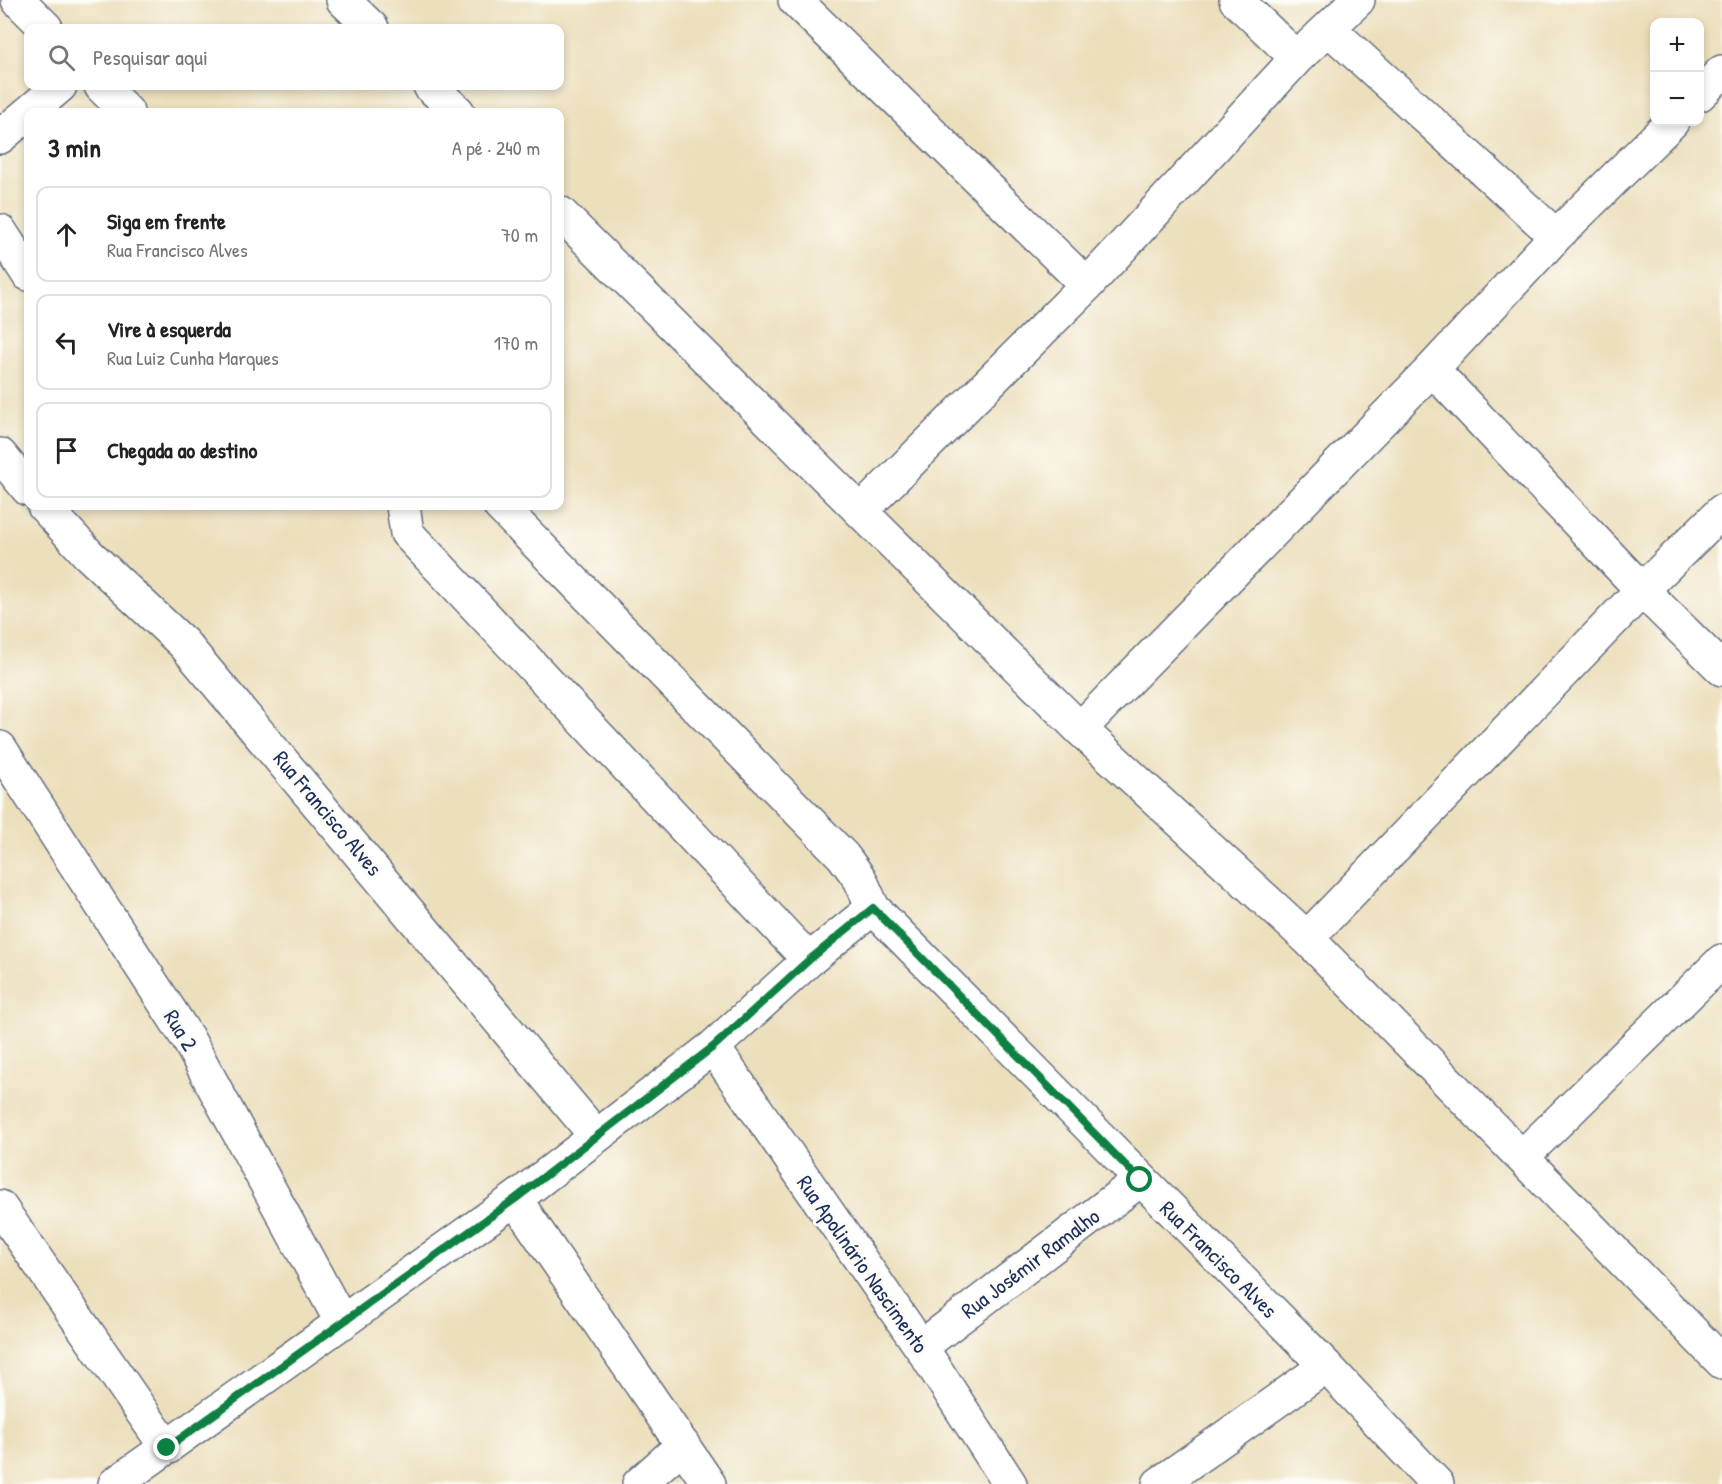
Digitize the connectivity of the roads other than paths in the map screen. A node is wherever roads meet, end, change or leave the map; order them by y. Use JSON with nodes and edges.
{"nodes":[{"id":1,"x":18,"y":0,"type":"edge"},
{"id":2,"x":343,"y":0,"type":"edge"},
{"id":3,"x":795,"y":0,"type":"edge"},
{"id":4,"x":1236,"y":0,"type":"edge"},
{"id":5,"x":1358,"y":0,"type":"edge"},
{"id":6,"x":42,"y":24,"type":"edge"},
{"id":7,"x":368,"y":24,"type":"edge"},
{"id":8,"x":1329,"y":29,"type":"junction"},
{"id":9,"x":1297,"y":58,"type":"junction"},
{"id":10,"x":1722,"y":72,"type":"edge"},
{"id":11,"x":55,"y":90,"type":"edge"},
{"id":12,"x":105,"y":90,"type":"edge"},
{"id":13,"x":434,"y":90,"type":"edge"},
{"id":14,"x":1704,"y":90,"type":"edge"},
{"id":15,"x":34,"y":108,"type":"edge"},
{"id":16,"x":123,"y":108,"type":"edge"},
{"id":17,"x":454,"y":108,"type":"edge"},
{"id":18,"x":24,"y":117,"type":"edge"},
{"id":19,"x":1668,"y":126,"type":"edge"},
{"id":20,"x":0,"y":137,"type":"edge"},
{"id":21,"x":564,"y":217,"type":"edge"},
{"id":22,"x":0,"y":231,"type":"edge"},
{"id":23,"x":1556,"y":236,"type":"junction"},
{"id":24,"x":24,"y":268,"type":"edge"},
{"id":25,"x":1087,"y":285,"type":"junction"},
{"id":26,"x":1432,"y":369,"type":"junction"},
{"id":27,"x":0,"y":455,"type":"edge"},
{"id":28,"x":24,"y":484,"type":"edge"},
{"id":29,"x":48,"y":510,"type":"edge"},
{"id":30,"x":404,"y":510,"type":"edge"},
{"id":31,"x":504,"y":510,"type":"edge"},
{"id":32,"x":862,"y":510,"type":"junction"},
{"id":33,"x":1722,"y":511,"type":"edge"},
{"id":34,"x":1642,"y":590,"type":"junction"},
{"id":35,"x":1722,"y":669,"type":"edge"},
{"id":36,"x":1080,"y":729,"type":"junction"},
{"id":37,"x":0,"y":748,"type":"edge"},
{"id":38,"x":873,"y":908,"type":"junction"},
{"id":39,"x":1307,"y":938,"type":"junction"},
{"id":40,"x":809,"y":960,"type":"junction"},
{"id":41,"x":1722,"y":961,"type":"edge"},
{"id":42,"x":713,"y":1047,"type":"junction"},
{"id":43,"x":596,"y":1136,"type":"junction"},
{"id":44,"x":1522,"y":1157,"type":"junction"},
{"id":45,"x":1140,"y":1180,"type":"junction"},
{"id":46,"x":515,"y":1199,"type":"junction"},
{"id":47,"x":0,"y":1207,"type":"edge"},
{"id":48,"x":342,"y":1323,"type":"junction"},
{"id":49,"x":921,"y":1347,"type":"junction"},
{"id":50,"x":1722,"y":1362,"type":"edge"},
{"id":51,"x":1326,"y":1366,"type":"junction"},
{"id":52,"x":683,"y":1445,"type":"junction"},
{"id":53,"x":167,"y":1448,"type":"junction"},
{"id":54,"x":115,"y":1484,"type":"edge"},
{"id":55,"x":639,"y":1484,"type":"edge"},
{"id":56,"x":710,"y":1484,"type":"edge"},
{"id":57,"x":1010,"y":1484,"type":"edge"},
{"id":58,"x":1159,"y":1484,"type":"edge"},
{"id":59,"x":1437,"y":1484,"type":"edge"}],
"edges":[{"from":1,"to":6,"type":"street"},
{"from":2,"to":7,"type":"street"},
{"from":3,"to":25,"type":"street"},
{"from":4,"to":9,"type":"street"},
{"from":5,"to":8,"type":"street"},
{"from":8,"to":9,"type":"street"},
{"from":8,"to":23,"type":"street"},
{"from":9,"to":25,"type":"street"},
{"from":10,"to":14,"type":"street"},
{"from":11,"to":15,"type":"street"},
{"from":12,"to":16,"type":"street"},
{"from":13,"to":17,"type":"street"},
{"from":18,"to":20,"type":"street"},
{"from":19,"to":23,"type":"street"},
{"from":21,"to":32,"type":"street"},
{"from":22,"to":24,"type":"street"},
{"from":23,"to":26,"type":"street"},
{"from":25,"to":32,"type":"street"},
{"from":26,"to":34,"type":"street"},
{"from":26,"to":36,"type":"street"},
{"from":27,"to":28,"type":"street"},
{"from":29,"to":43,"type":"street","name":"Rua Francisco Alves"},
{"from":30,"to":40,"type":"street"},
{"from":31,"to":38,"type":"street"},
{"from":32,"to":36,"type":"street"},
{"from":33,"to":34,"type":"street"},
{"from":34,"to":35,"type":"street"},
{"from":34,"to":39,"type":"street"},
{"from":36,"to":39,"type":"street"},
{"from":37,"to":48,"type":"street","name":"Rua 2"},
{"from":38,"to":40,"type":"street"},
{"from":38,"to":45,"type":"street","name":"Rua Francisco Alves"},
{"from":39,"to":44,"type":"street"},
{"from":40,"to":42,"type":"street"},
{"from":41,"to":44,"type":"street"},
{"from":42,"to":43,"type":"street"},
{"from":42,"to":49,"type":"street","name":"Rua Apolinário Nascimento"},
{"from":43,"to":46,"type":"street"},
{"from":44,"to":50,"type":"street"},
{"from":45,"to":49,"type":"street","name":"Rua Josémir Ramalho"},
{"from":45,"to":51,"type":"street","name":"Rua Francisco Alves"},
{"from":46,"to":48,"type":"street"},
{"from":46,"to":52,"type":"street"},
{"from":47,"to":53,"type":"street"},
{"from":48,"to":53,"type":"street"},
{"from":49,"to":57,"type":"street","name":"Rua Apolinário Nascimento"},
{"from":51,"to":58,"type":"street"},
{"from":51,"to":59,"type":"street","name":"Rua Francisco Alves"},
{"from":52,"to":55,"type":"street"},
{"from":52,"to":56,"type":"street"},
{"from":53,"to":54,"type":"street"}]}
